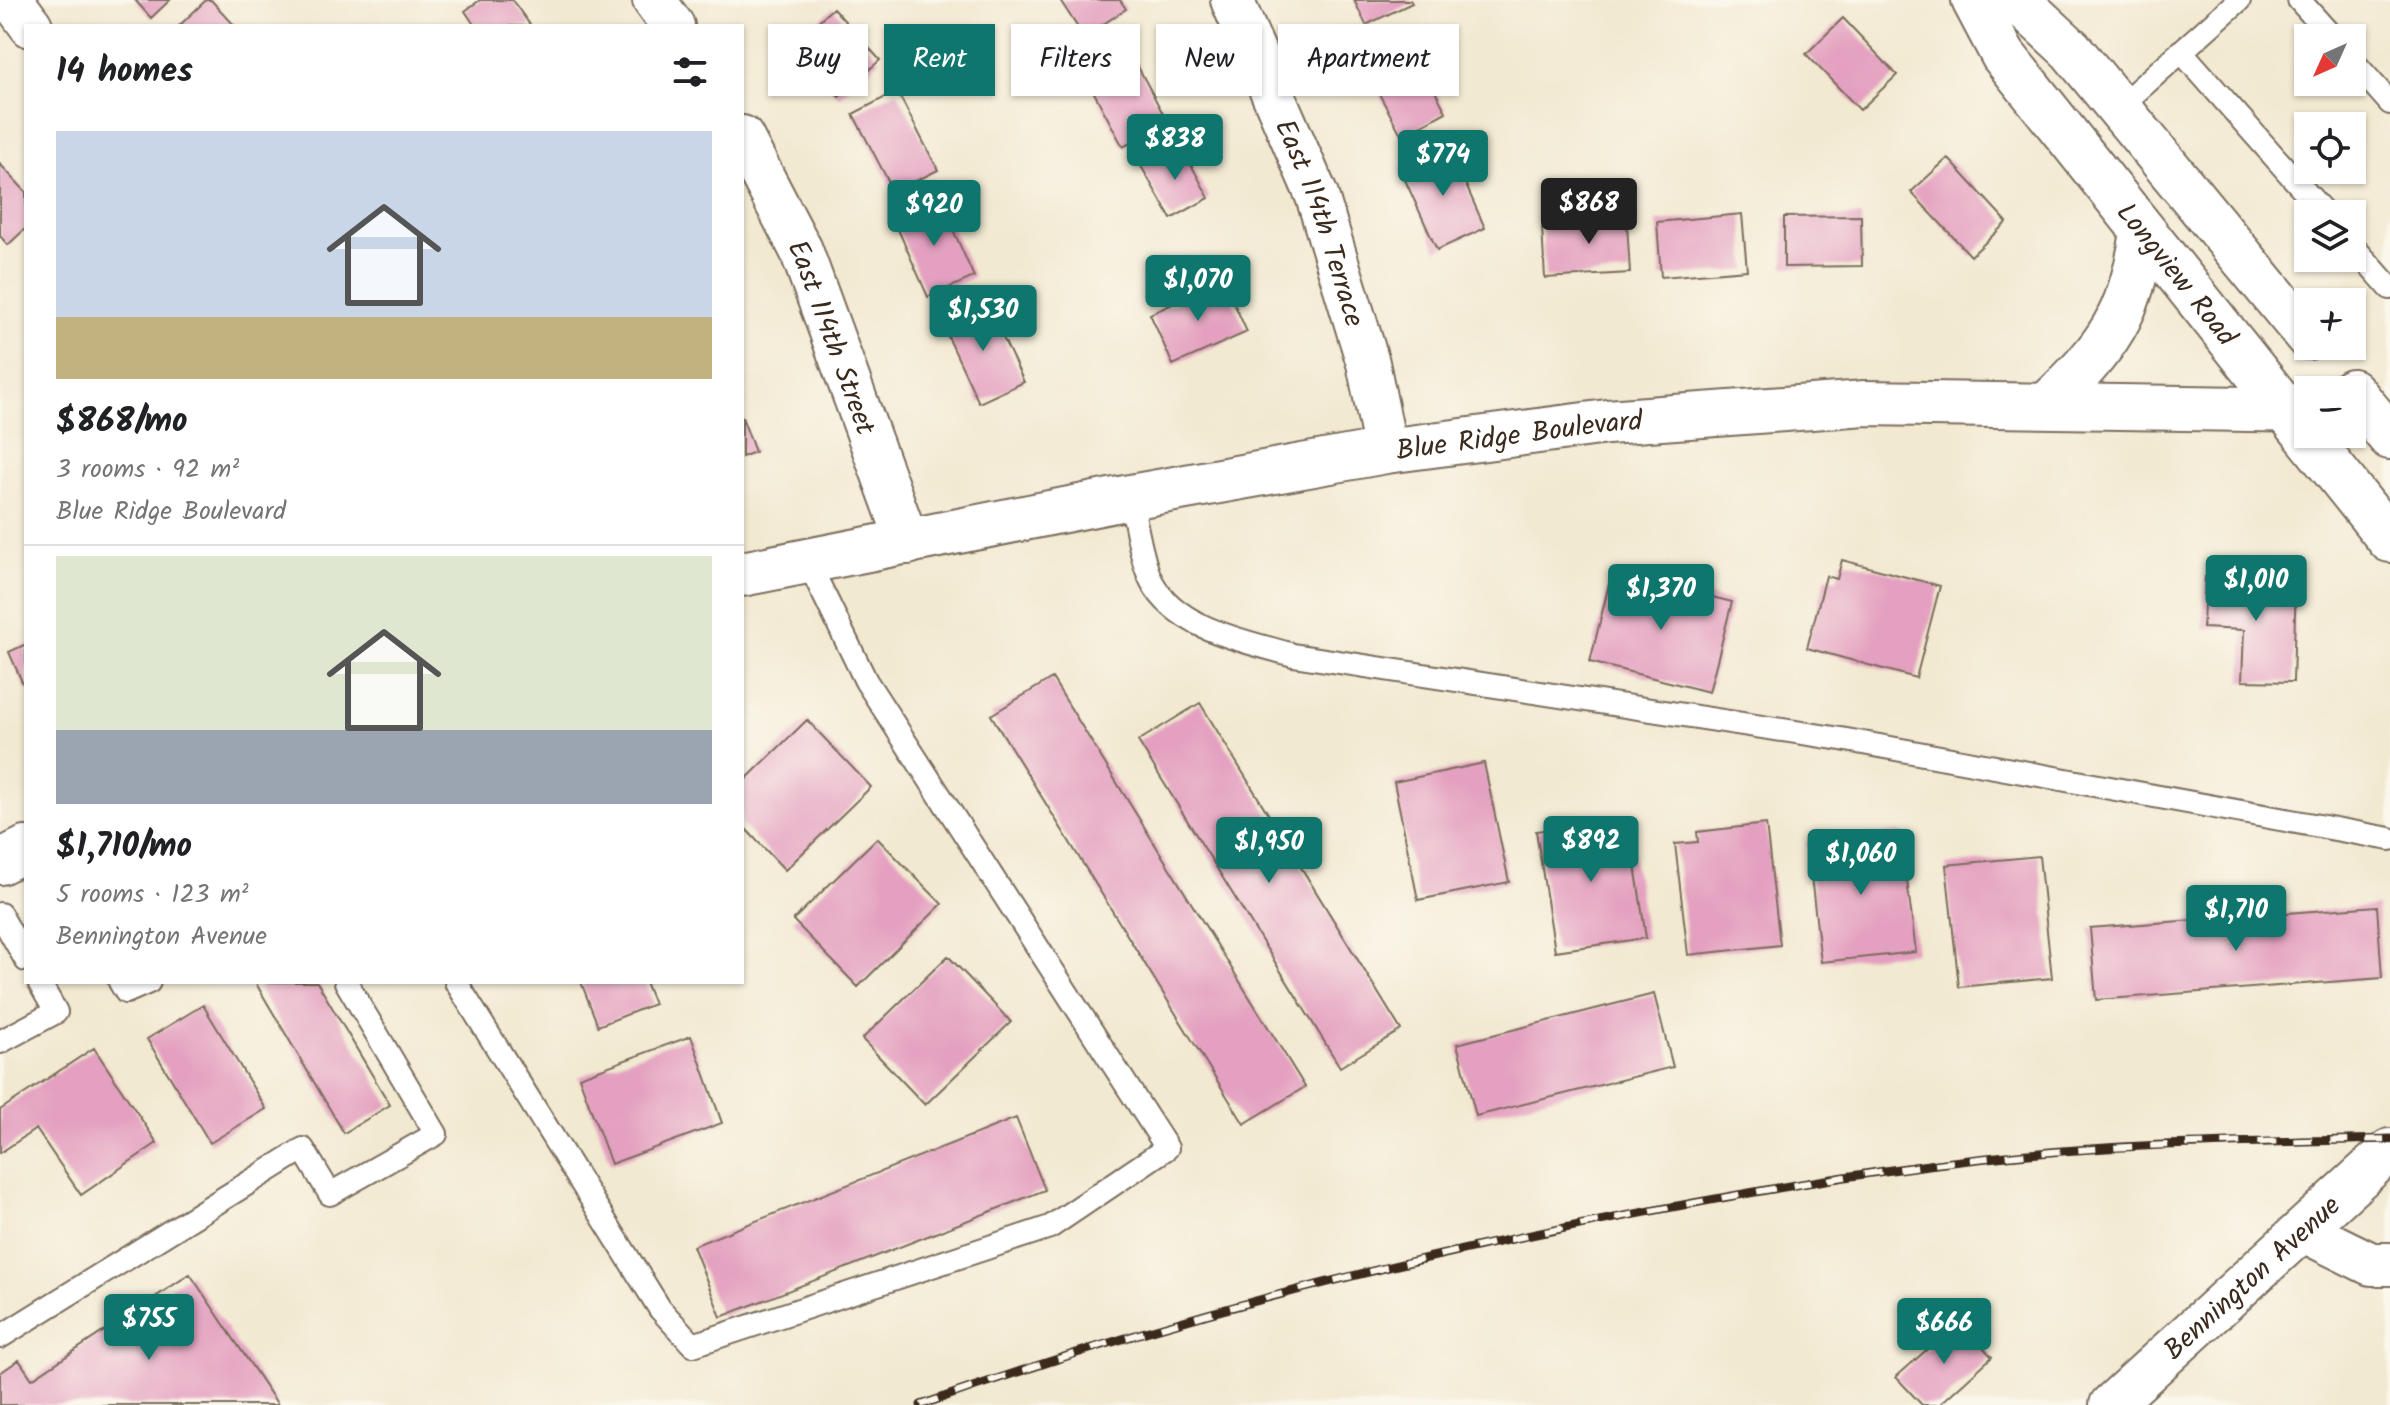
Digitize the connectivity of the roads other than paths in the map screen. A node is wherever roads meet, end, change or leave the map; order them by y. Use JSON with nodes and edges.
{"nodes":[{"id":1,"x":12,"y":0,"type":"edge"},
{"id":2,"x":654,"y":0,"type":"edge"},
{"id":3,"x":1232,"y":0,"type":"edge"},
{"id":4,"x":1974,"y":0,"type":"edge"},
{"id":5,"x":2017,"y":0,"type":"edge"},
{"id":6,"x":2239,"y":0,"type":"edge"},
{"id":7,"x":2299,"y":0,"type":"edge"},
{"id":8,"x":30,"y":24,"type":"edge"},
{"id":9,"x":672,"y":24,"type":"edge"},
{"id":10,"x":2320,"y":24,"type":"edge"},
{"id":11,"x":2181,"y":51,"type":"junction"},
{"id":12,"x":2366,"y":76,"type":"edge"},
{"id":13,"x":2390,"y":103,"type":"edge"},
{"id":14,"x":2119,"y":107,"type":"junction"},
{"id":15,"x":744,"y":141,"type":"edge"},
{"id":16,"x":2313,"y":200,"type":"edge"},
{"id":17,"x":2143,"y":232,"type":"junction"},
{"id":18,"x":2366,"y":261,"type":"edge"},
{"id":19,"x":2390,"y":288,"type":"edge"},
{"id":20,"x":2294,"y":320,"type":"edge"},
{"id":21,"x":2327,"y":360,"type":"edge"},
{"id":22,"x":2048,"y":404,"type":"junction"},
{"id":23,"x":2294,"y":409,"type":"edge"},
{"id":24,"x":2367,"y":409,"type":"edge"},
{"id":25,"x":2294,"y":410,"type":"edge"},
{"id":26,"x":2323,"y":448,"type":"edge"},
{"id":27,"x":1386,"y":451,"type":"junction"},
{"id":28,"x":1130,"y":497,"type":"junction"},
{"id":29,"x":2390,"y":540,"type":"edge"},
{"id":30,"x":908,"y":543,"type":"junction"},
{"id":31,"x":808,"y":562,"type":"junction"},
{"id":32,"x":744,"y":574,"type":"edge"},
{"id":33,"x":2390,"y":839,"type":"edge"},
{"id":34,"x":24,"y":850,"type":"edge"},
{"id":35,"x":0,"y":862,"type":"edge"},
{"id":36,"x":0,"y":914,"type":"edge"},
{"id":37,"x":24,"y":956,"type":"edge"},
{"id":38,"x":40,"y":984,"type":"edge"},
{"id":39,"x":121,"y":984,"type":"edge"},
{"id":40,"x":144,"y":984,"type":"edge"},
{"id":41,"x":347,"y":984,"type":"edge"},
{"id":42,"x":457,"y":984,"type":"edge"},
{"id":43,"x":0,"y":1042,"type":"edge"},
{"id":44,"x":2390,"y":1150,"type":"edge"},
{"id":45,"x":2304,"y":1231,"type":"junction"},
{"id":46,"x":2390,"y":1264,"type":"edge"},
{"id":47,"x":0,"y":1337,"type":"edge"},
{"id":48,"x":2111,"y":1405,"type":"edge"}],
"edges":[{"from":1,"to":8,"type":"street"},
{"from":2,"to":9,"type":"street"},
{"from":3,"to":27,"type":"street","name":"East 114th Terrace"},
{"from":4,"to":17,"type":"main road","name":"Longview Road"},
{"from":5,"to":14,"type":"main road"},
{"from":6,"to":11,"type":"lane"},
{"from":7,"to":10,"type":"lane"},
{"from":11,"to":14,"type":"lane"},
{"from":11,"to":16,"type":"lane"},
{"from":12,"to":13,"type":"lane"},
{"from":14,"to":20,"type":"main road"},
{"from":15,"to":30,"type":"street","name":"East 114th Street"},
{"from":17,"to":22,"type":"main road"},
{"from":17,"to":23,"type":"main road","name":"Longview Road"},
{"from":18,"to":19,"type":"lane"},
{"from":21,"to":24,"type":"main road"},
{"from":22,"to":25,"type":"main road","name":"Blue Ridge Boulevard"},
{"from":22,"to":27,"type":"main road","name":"Blue Ridge Boulevard"},
{"from":26,"to":29,"type":"main road","name":"Longview Road"},
{"from":27,"to":28,"type":"main road","name":"Blue Ridge Boulevard"},
{"from":28,"to":30,"type":"main road","name":"Blue Ridge Boulevard"},
{"from":28,"to":33,"type":"lane"},
{"from":30,"to":31,"type":"main road","name":"Blue Ridge Boulevard"},
{"from":31,"to":32,"type":"main road","name":"Blue Ridge Boulevard"},
{"from":31,"to":42,"type":"lane"},
{"from":34,"to":35,"type":"main road"},
{"from":36,"to":37,"type":"lane"},
{"from":38,"to":43,"type":"lane"},
{"from":39,"to":40,"type":"lane"},
{"from":41,"to":47,"type":"lane"},
{"from":44,"to":45,"type":"street","name":"Bennington Avenue"},
{"from":45,"to":46,"type":"street"},
{"from":45,"to":48,"type":"street","name":"Bennington Avenue"}]}
